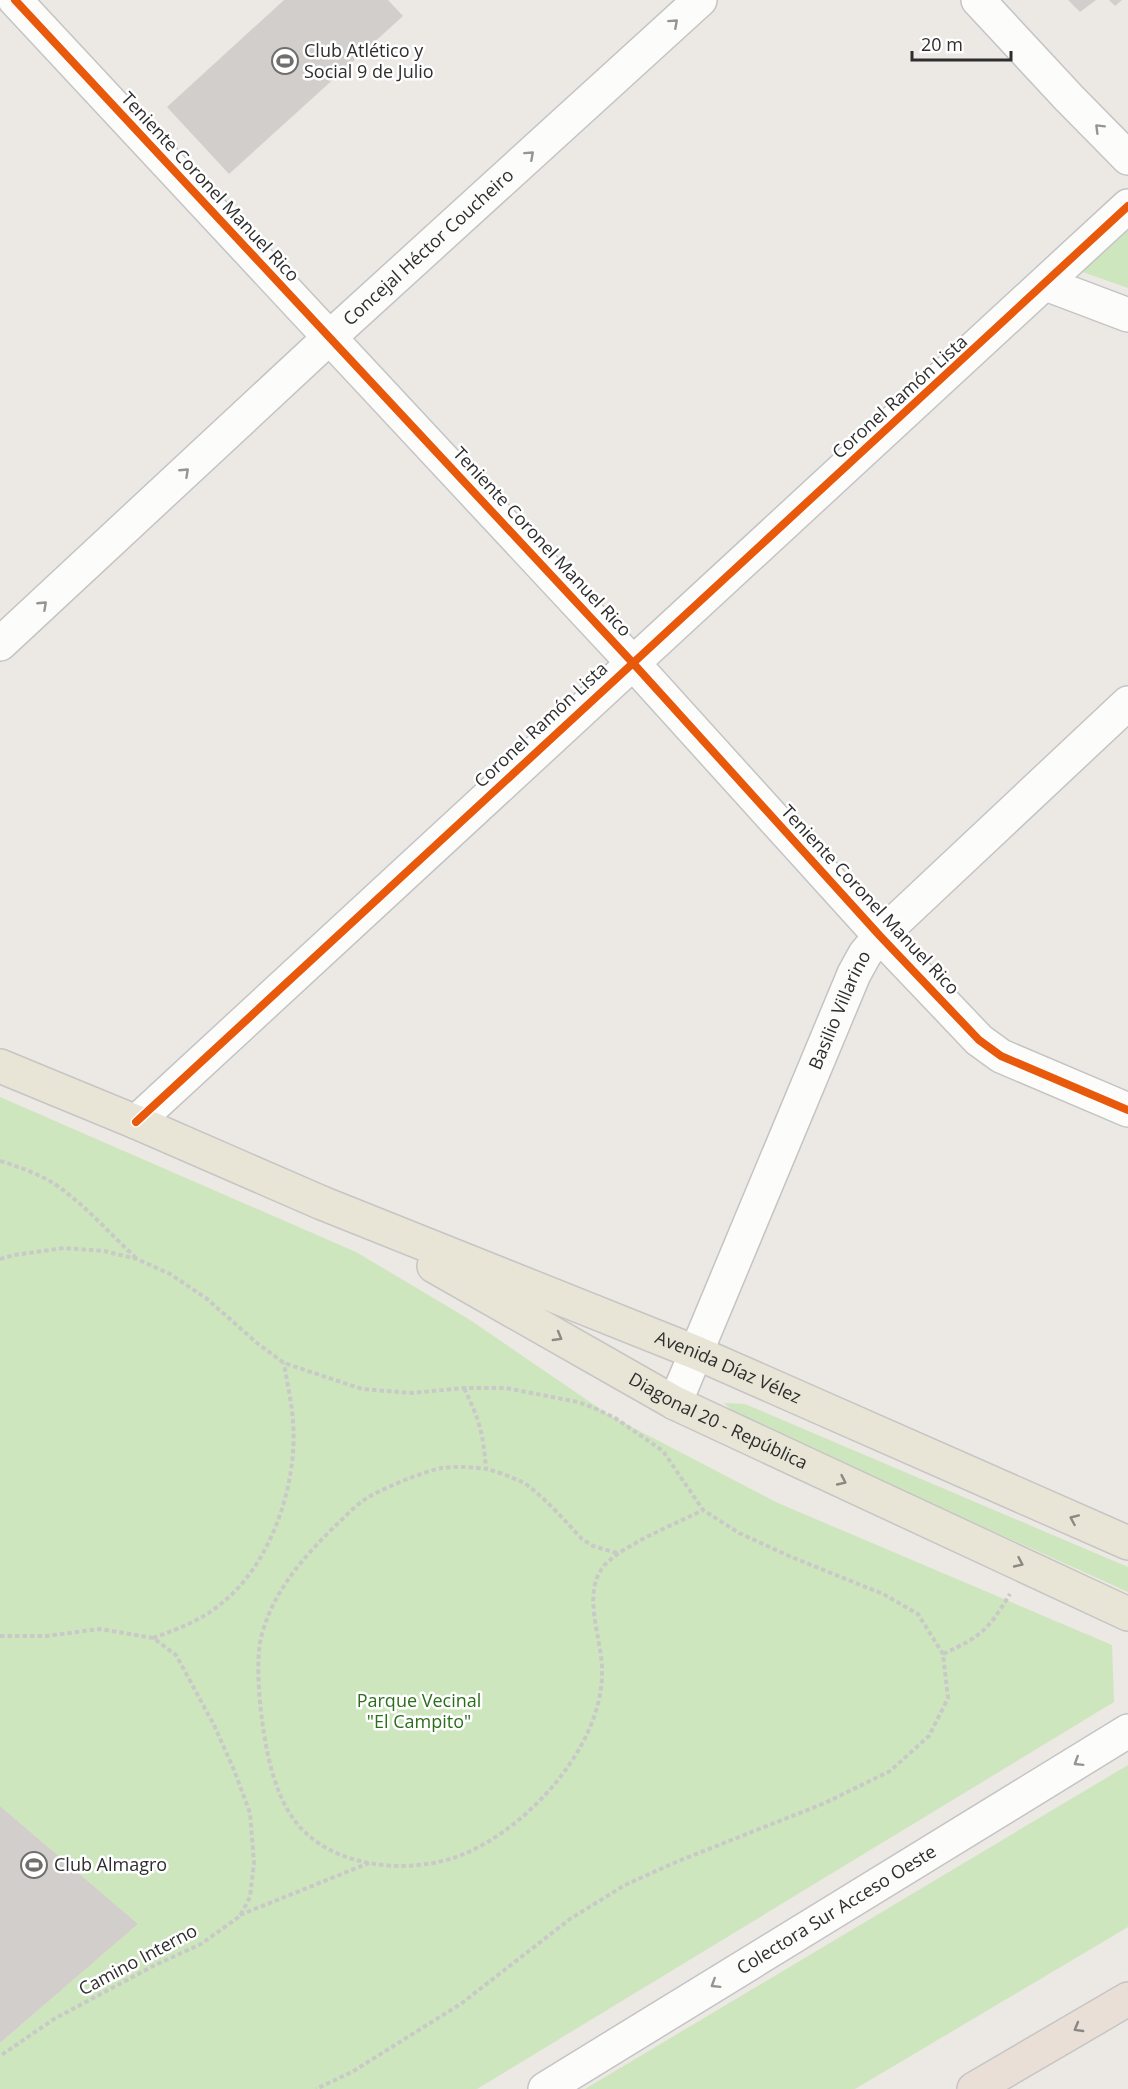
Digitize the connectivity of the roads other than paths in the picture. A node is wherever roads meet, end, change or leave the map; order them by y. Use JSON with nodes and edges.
{"nodes":[{"id":1,"x":15,"y":0,"type":"edge"},
{"id":2,"x":700,"y":0,"type":"edge"},
{"id":3,"x":978,"y":0,"type":"edge"},
{"id":4,"x":1128,"y":158,"type":"edge"},
{"id":5,"x":1128,"y":206,"type":"edge"},
{"id":6,"x":1046,"y":284,"type":"junction"},
{"id":7,"x":1128,"y":315,"type":"edge"},
{"id":8,"x":330,"y":337,"type":"junction"},
{"id":9,"x":0,"y":644,"type":"edge"},
{"id":10,"x":632,"y":662,"type":"junction"},
{"id":11,"x":1128,"y":703,"type":"edge"},
{"id":12,"x":880,"y":936,"type":"junction"},
{"id":13,"x":0,"y":1066,"type":"edge"},
{"id":14,"x":1128,"y":1110,"type":"edge"},
{"id":15,"x":136,"y":1122,"type":"junction"},
{"id":16,"x":322,"y":1203,"type":"junction"},
{"id":17,"x":697,"y":1353,"type":"junction"},
{"id":18,"x":675,"y":1403,"type":"junction"},
{"id":19,"x":1128,"y":1543,"type":"edge"},
{"id":20,"x":1128,"y":1614,"type":"edge"},
{"id":21,"x":1128,"y":1731,"type":"edge"},
{"id":22,"x":1128,"y":1999,"type":"edge"},
{"id":23,"x":545,"y":2089,"type":"edge"},
{"id":24,"x":974,"y":2089,"type":"edge"}],
"edges":[{"from":1,"to":8,"type":"street","name":"Teniente Coronel Manuel Rico"},
{"from":8,"to":2,"type":"street","name":"Concejal Héctor Coucheiro","one_way":true},
{"from":4,"to":3,"type":"street","one_way":true},
{"from":5,"to":6,"type":"street","name":"Coronel Ramón Lista"},
{"from":6,"to":7,"type":"street"},
{"from":6,"to":10,"type":"street","name":"Coronel Ramón Lista"},
{"from":9,"to":8,"type":"street","name":"Concejal Héctor Coucheiro","one_way":true},
{"from":8,"to":10,"type":"street","name":"Teniente Coronel Manuel Rico"},
{"from":10,"to":12,"type":"street","name":"Teniente Coronel Manuel Rico"},
{"from":10,"to":15,"type":"street","name":"Coronel Ramón Lista"},
{"from":11,"to":12,"type":"street","name":"Basilio Villarino"},
{"from":12,"to":14,"type":"street","name":"Teniente Coronel Manuel Rico"},
{"from":12,"to":17,"type":"street","name":"Basilio Villarino"},
{"from":13,"to":15,"type":"main road"},
{"from":15,"to":16,"type":"main road"},
{"from":16,"to":17,"type":"main road","name":"Avenida Díaz Vélez"},
{"from":16,"to":18,"type":"main road","name":"Diagonal 20 - República","one_way":true},
{"from":17,"to":18,"type":"street","name":"Basilio Villarino"},
{"from":19,"to":17,"type":"main road","name":"Avenida Díaz Vélez","one_way":true},
{"from":18,"to":20,"type":"main road","name":"Diagonal 20 - República","one_way":true},
{"from":21,"to":23,"type":"street","name":"Colectora Sur Acceso Oeste","one_way":true},
{"from":22,"to":24,"type":"highway","one_way":true}]}
